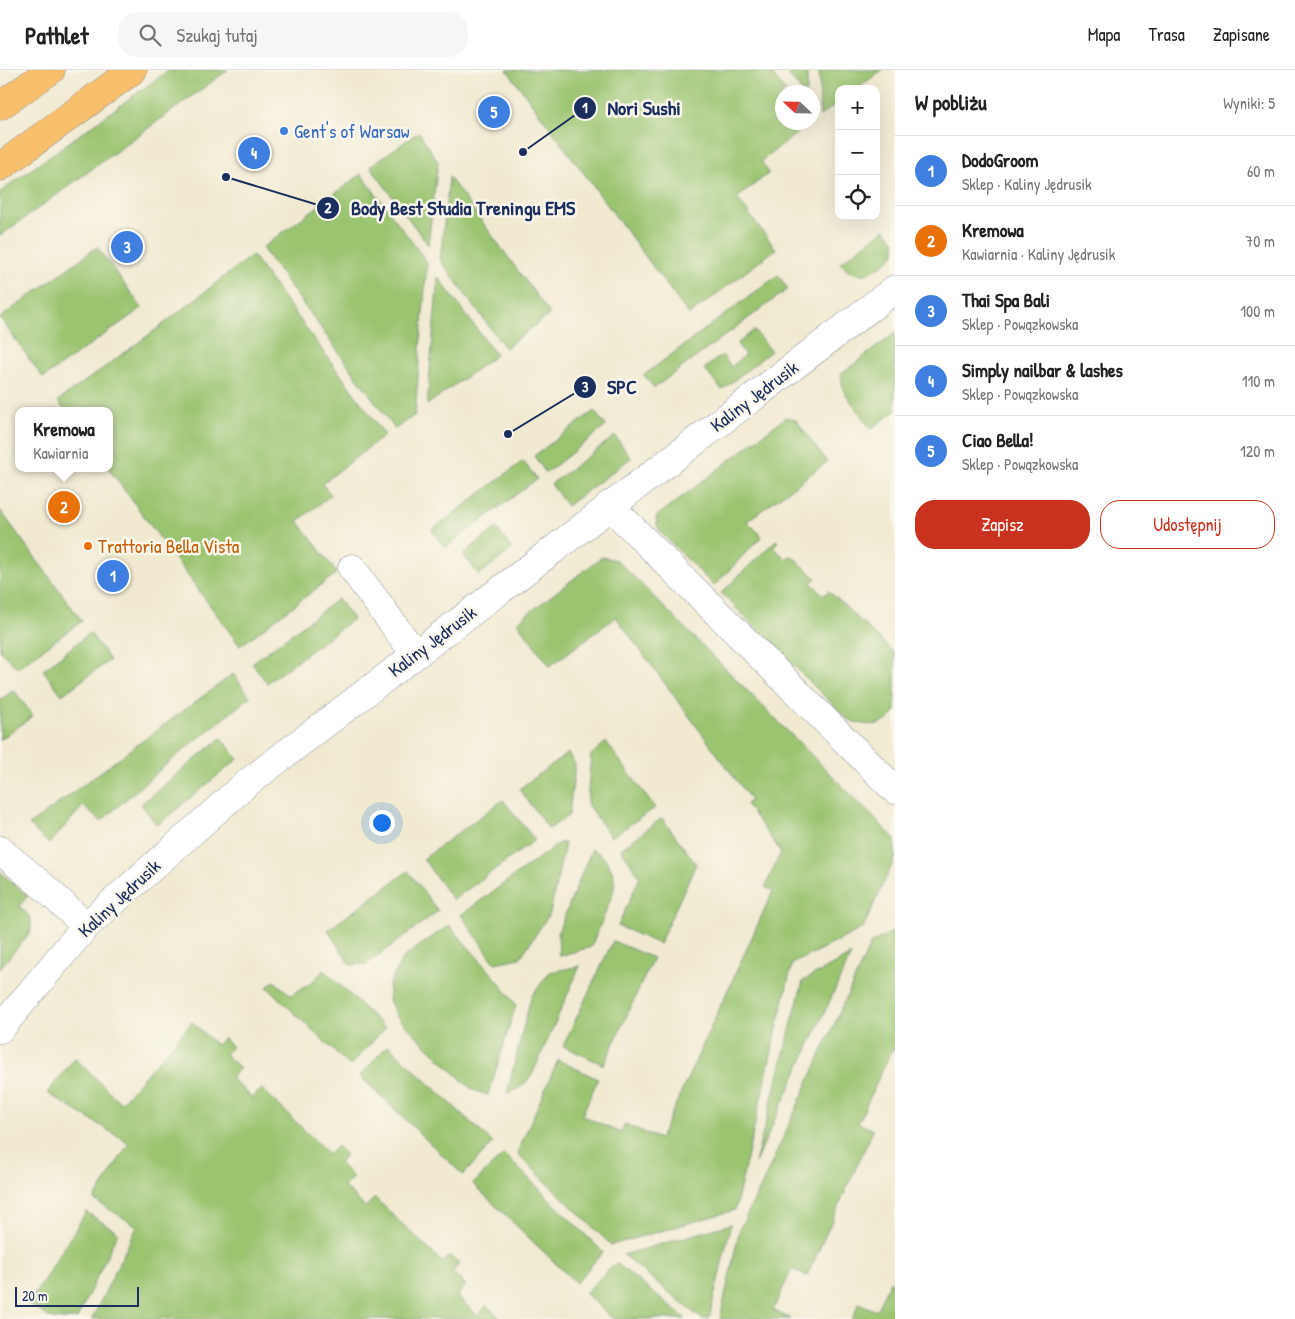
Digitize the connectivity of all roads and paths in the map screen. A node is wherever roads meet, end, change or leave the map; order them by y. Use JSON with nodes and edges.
{"nodes":[{"id":1,"x":51,"y":70,"type":"edge"},
{"id":2,"x":134,"y":70,"type":"edge"},
{"id":3,"x":0,"y":106,"type":"edge"},
{"id":4,"x":0,"y":167,"type":"edge"},
{"id":5,"x":895,"y":289,"type":"edge"},
{"id":6,"x":609,"y":506,"type":"junction"},
{"id":7,"x":352,"y":568,"type":"dead end"},
{"id":8,"x":415,"y":654,"type":"junction"},
{"id":9,"x":895,"y":790,"type":"edge"},
{"id":10,"x":0,"y":850,"type":"edge"},
{"id":11,"x":86,"y":926,"type":"junction"},
{"id":12,"x":0,"y":1028,"type":"edge"}],
"edges":[{"from":1,"to":3,"type":"main road"},
{"from":2,"to":4,"type":"main road"},
{"from":5,"to":6,"type":"street","name":"Kaliny Jędrusik"},
{"from":6,"to":8,"type":"street","name":"Kaliny Jędrusik"},
{"from":6,"to":9,"type":"street"},
{"from":7,"to":8,"type":"street"},
{"from":8,"to":11,"type":"street","name":"Kaliny Jędrusik"},
{"from":10,"to":11,"type":"street"},
{"from":11,"to":12,"type":"street","name":"Kaliny Jędrusik"}]}
